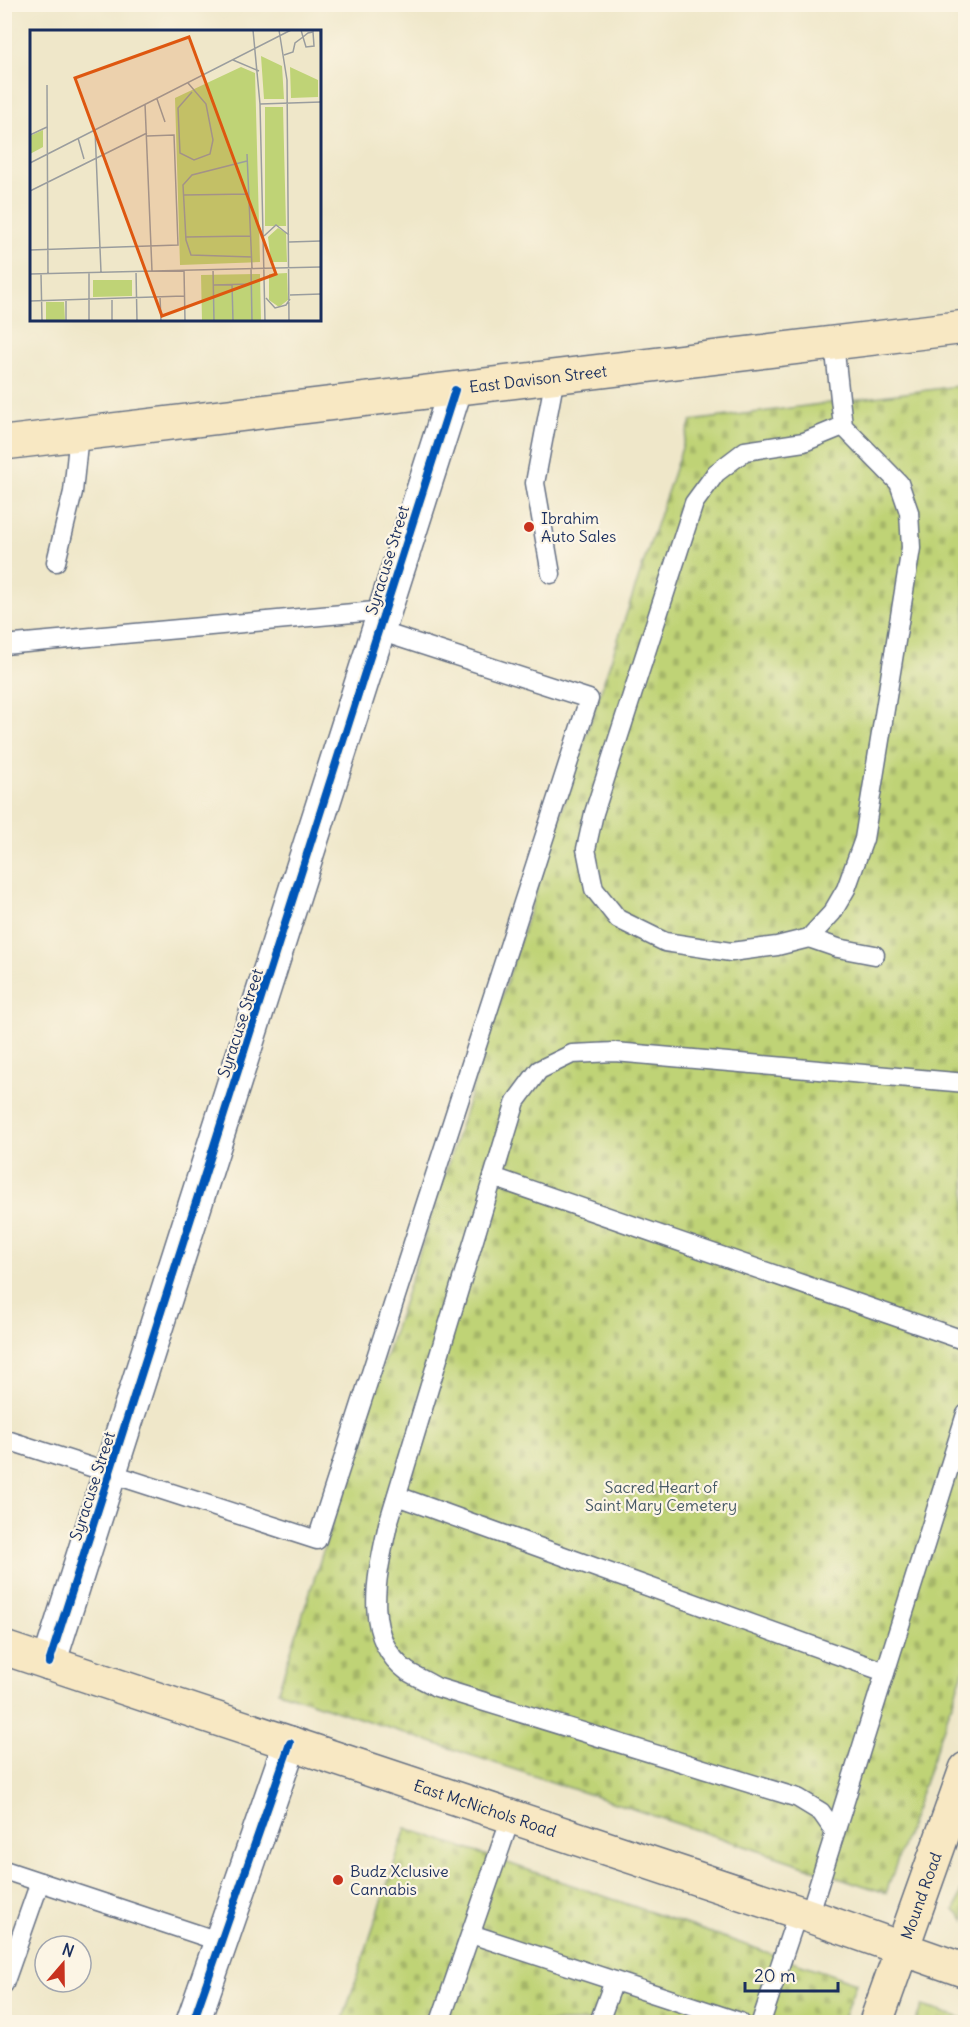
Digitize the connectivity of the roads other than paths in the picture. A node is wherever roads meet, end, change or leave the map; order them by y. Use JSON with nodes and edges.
{"nodes":[{"id":1,"x":966,"y":327,"type":"edge"},
{"id":2,"x":834,"y":343,"type":"junction"},
{"id":3,"x":555,"y":377,"type":"junction"},
{"id":4,"x":455,"y":390,"type":"junction"},
{"id":5,"x":843,"y":426,"type":"junction"},
{"id":6,"x":80,"y":434,"type":"junction"},
{"id":7,"x":4,"y":443,"type":"edge"},
{"id":8,"x":56,"y":562,"type":"dead end"},
{"id":9,"x":551,"y":574,"type":"dead end"},
{"id":10,"x":382,"y":621,"type":"junction"},
{"id":11,"x":4,"y":645,"type":"edge"},
{"id":12,"x":809,"y":938,"type":"junction"},
{"id":13,"x":875,"y":955,"type":"dead end"},
{"id":14,"x":966,"y":1083,"type":"edge"},
{"id":15,"x":493,"y":1177,"type":"junction"},
{"id":16,"x":966,"y":1341,"type":"edge"},
{"id":17,"x":966,"y":1414,"type":"edge"},
{"id":18,"x":4,"y":1439,"type":"edge"},
{"id":19,"x":110,"y":1475,"type":"junction"},
{"id":20,"x":397,"y":1496,"type":"junction"},
{"id":21,"x":4,"y":1648,"type":"edge"},
{"id":22,"x":49,"y":1663,"type":"junction"},
{"id":23,"x":885,"y":1672,"type":"junction"},
{"id":24,"x":290,"y":1743,"type":"junction"},
{"id":25,"x":966,"y":1769,"type":"edge"},
{"id":26,"x":511,"y":1817,"type":"junction"},
{"id":27,"x":835,"y":1832,"type":"junction"},
{"id":28,"x":4,"y":1870,"type":"edge"},
{"id":29,"x":40,"y":1881,"type":"junction"},
{"id":30,"x":804,"y":1914,"type":"junction"},
{"id":31,"x":471,"y":1934,"type":"junction"},
{"id":32,"x":220,"y":1942,"type":"junction"},
{"id":33,"x":902,"y":1950,"type":"junction"},
{"id":34,"x":966,"y":1971,"type":"edge"},
{"id":35,"x":614,"y":1981,"type":"junction"},
{"id":36,"x":4,"y":1984,"type":"edge"},
{"id":37,"x":193,"y":2022,"type":"edge"},
{"id":38,"x":440,"y":2022,"type":"edge"},
{"id":39,"x":600,"y":2022,"type":"edge"},
{"id":40,"x":741,"y":2022,"type":"edge"},
{"id":41,"x":761,"y":2022,"type":"edge"},
{"id":42,"x":876,"y":2022,"type":"edge"}],
"edges":[{"from":1,"to":2,"type":"main road","name":"East Davison Street"},
{"from":2,"to":3,"type":"main road","name":"East Davison Street"},
{"from":2,"to":5,"type":"lane"},
{"from":3,"to":4,"type":"main road","name":"East Davison Street"},
{"from":3,"to":9,"type":"lane"},
{"from":4,"to":6,"type":"main road","name":"East Davison Street"},
{"from":4,"to":10,"type":"street","name":"Syracuse Street"},
{"from":5,"to":12,"type":"lane"},
{"from":5,"to":12,"type":"lane"},
{"from":6,"to":7,"type":"main road","name":"East Davison Street"},
{"from":6,"to":8,"type":"lane"},
{"from":10,"to":11,"type":"lane"},
{"from":10,"to":19,"type":"street","name":"Syracuse Street"},
{"from":10,"to":19,"type":"lane"},
{"from":12,"to":13,"type":"lane"},
{"from":14,"to":15,"type":"lane"},
{"from":15,"to":16,"type":"lane"},
{"from":15,"to":20,"type":"lane"},
{"from":17,"to":23,"type":"lane"},
{"from":18,"to":19,"type":"lane"},
{"from":19,"to":22,"type":"street","name":"Syracuse Street"},
{"from":20,"to":23,"type":"lane"},
{"from":20,"to":27,"type":"lane"},
{"from":21,"to":22,"type":"main road","name":"East McNichols Road"},
{"from":22,"to":24,"type":"main road","name":"East McNichols Road"},
{"from":23,"to":27,"type":"lane"},
{"from":24,"to":26,"type":"main road","name":"East McNichols Road"},
{"from":24,"to":32,"type":"street"},
{"from":25,"to":33,"type":"main road","name":"Mound Road"},
{"from":26,"to":30,"type":"main road","name":"East McNichols Road"},
{"from":26,"to":31,"type":"lane"},
{"from":27,"to":30,"type":"lane"},
{"from":28,"to":29,"type":"lane"},
{"from":29,"to":32,"type":"lane"},
{"from":29,"to":36,"type":"lane"},
{"from":30,"to":33,"type":"main road","name":"East McNichols Road"},
{"from":30,"to":41,"type":"lane"},
{"from":31,"to":35,"type":"lane"},
{"from":31,"to":38,"type":"lane"},
{"from":32,"to":37,"type":"street"},
{"from":33,"to":34,"type":"main road","name":"East McNichols Road"},
{"from":33,"to":42,"type":"main road","name":"Mound Road"},
{"from":35,"to":39,"type":"lane"},
{"from":35,"to":40,"type":"lane"}]}
